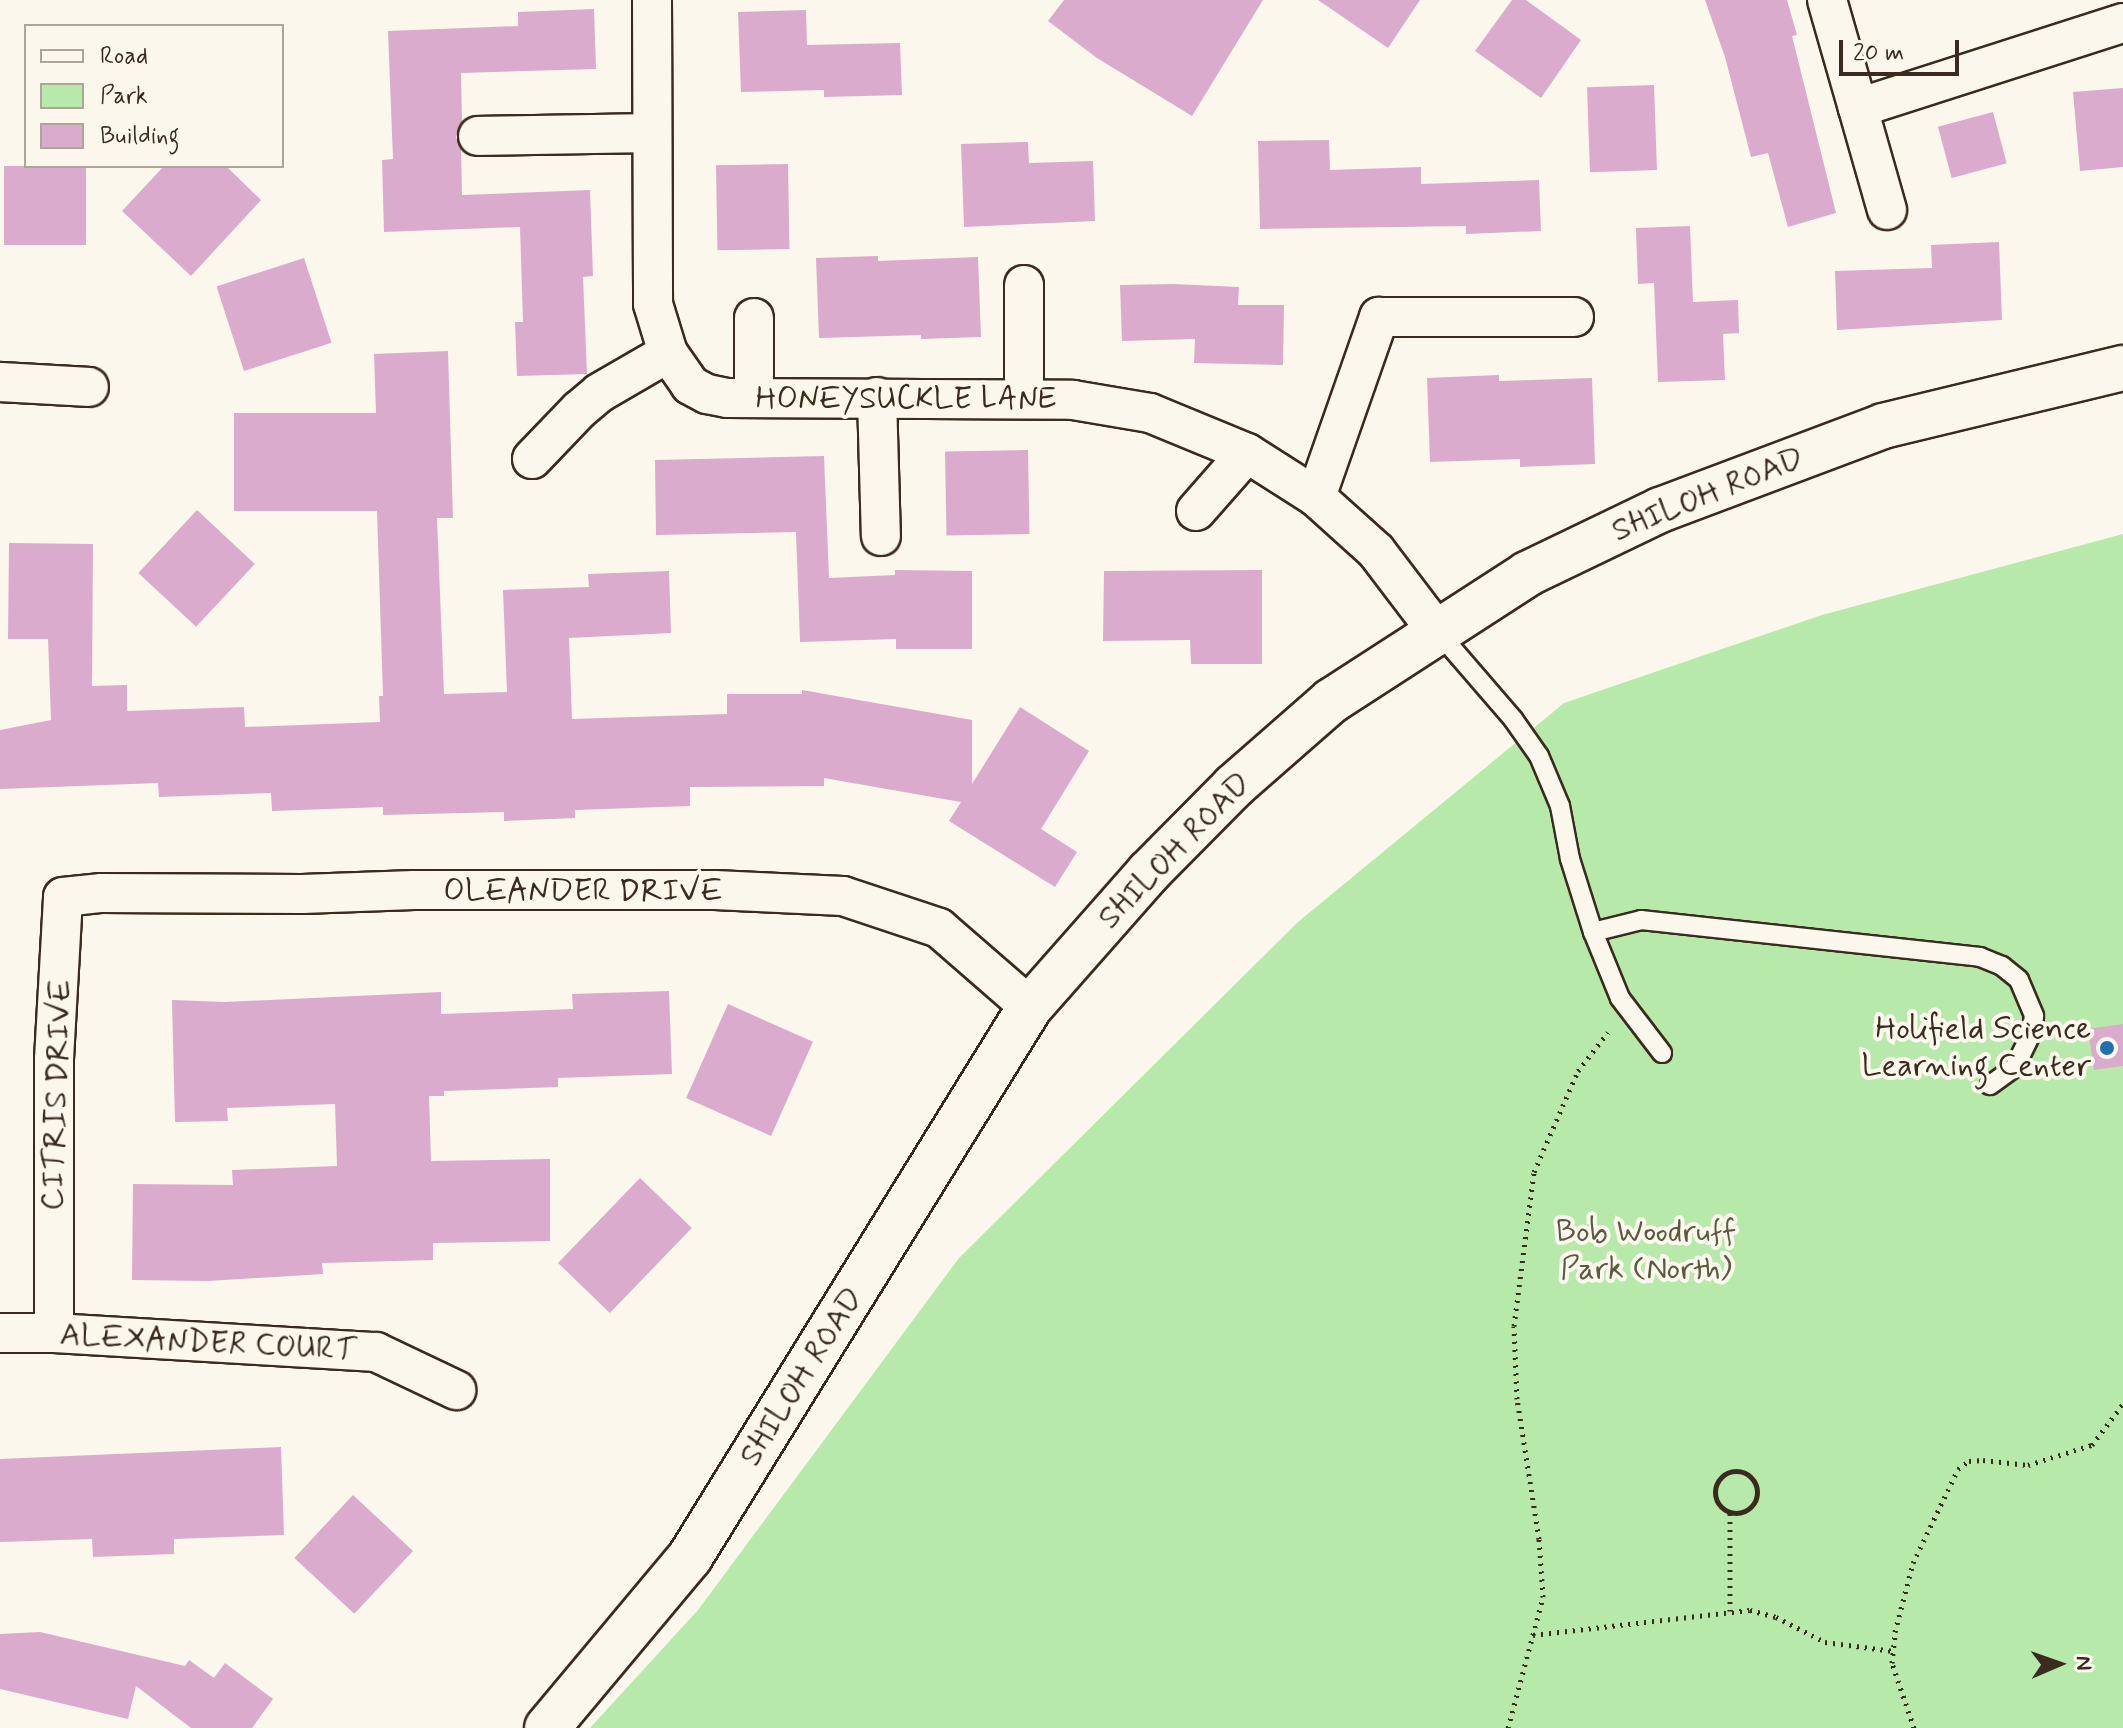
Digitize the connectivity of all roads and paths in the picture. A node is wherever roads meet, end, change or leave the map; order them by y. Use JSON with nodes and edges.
{"nodes":[{"id":1,"x":652,"y":0,"type":"edge"},
{"id":2,"x":1827,"y":0,"type":"edge"},
{"id":3,"x":2123,"y":23,"type":"edge"},
{"id":4,"x":1858,"y":108,"type":"junction"},
{"id":5,"x":649,"y":133,"type":"junction"},
{"id":6,"x":478,"y":136,"type":"dead end"},
{"id":7,"x":1887,"y":210,"type":"dead end"},
{"id":8,"x":1024,"y":285,"type":"dead end"},
{"id":9,"x":1574,"y":317,"type":"dead end"},
{"id":10,"x":754,"y":318,"type":"dead end"},
{"id":11,"x":668,"y":353,"type":"junction"},
{"id":12,"x":2123,"y":368,"type":"edge"},
{"id":13,"x":0,"y":382,"type":"edge"},
{"id":14,"x":89,"y":387,"type":"dead end"},
{"id":15,"x":754,"y":397,"type":"junction"},
{"id":16,"x":877,"y":397,"type":"junction"},
{"id":17,"x":1024,"y":398,"type":"junction"},
{"id":18,"x":1247,"y":453,"type":"junction"},
{"id":19,"x":532,"y":459,"type":"dead end"},
{"id":20,"x":1316,"y":497,"type":"junction"},
{"id":21,"x":1196,"y":511,"type":"dead end"},
{"id":22,"x":881,"y":536,"type":"dead end"},
{"id":23,"x":1436,"y":630,"type":"junction"},
{"id":24,"x":102,"y":893,"type":"joint"},
{"id":25,"x":1593,"y":932,"type":"junction"},
{"id":26,"x":1030,"y":1007,"type":"junction"},
{"id":27,"x":1627,"y":1007,"type":"junction"},
{"id":28,"x":1662,"y":1053,"type":"dead end"},
{"id":29,"x":1990,"y":1085,"type":"dead end"},
{"id":30,"x":0,"y":1333,"type":"edge"},
{"id":31,"x":54,"y":1333,"type":"junction"},
{"id":32,"x":456,"y":1390,"type":"dead end"},
{"id":33,"x":2123,"y":1404,"type":"edge"},
{"id":34,"x":1730,"y":1512,"type":"junction"},
{"id":35,"x":1730,"y":1611,"type":"junction"},
{"id":36,"x":1533,"y":1635,"type":"junction"},
{"id":37,"x":1893,"y":1651,"type":"junction"},
{"id":38,"x":547,"y":1728,"type":"edge"},
{"id":39,"x":1508,"y":1728,"type":"edge"},
{"id":40,"x":1914,"y":1728,"type":"edge"}],
"edges":[{"from":1,"to":5,"type":"street","name":"HONEYSUCKLE LANE"},
{"from":2,"to":4,"type":"street"},
{"from":3,"to":4,"type":"street"},
{"from":4,"to":7,"type":"street"},
{"from":5,"to":6,"type":"street"},
{"from":5,"to":11,"type":"street","name":"HONEYSUCKLE LANE"},
{"from":8,"to":17,"type":"street"},
{"from":9,"to":20,"type":"street"},
{"from":10,"to":15,"type":"street"},
{"from":11,"to":15,"type":"street","name":"HONEYSUCKLE LANE"},
{"from":11,"to":19,"type":"street"},
{"from":12,"to":23,"type":"main road","name":"SHILOH ROAD"},
{"from":13,"to":14,"type":"street"},
{"from":15,"to":16,"type":"street","name":"HONEYSUCKLE LANE"},
{"from":16,"to":17,"type":"street","name":"HONEYSUCKLE LANE"},
{"from":16,"to":22,"type":"street"},
{"from":17,"to":18,"type":"street","name":"HONEYSUCKLE LANE"},
{"from":18,"to":20,"type":"street","name":"HONEYSUCKLE LANE"},
{"from":18,"to":21,"type":"street"},
{"from":20,"to":23,"type":"street","name":"HONEYSUCKLE LANE"},
{"from":23,"to":25,"type":"lane"},
{"from":23,"to":26,"type":"main road","name":"SHILOH ROAD"},
{"from":24,"to":26,"type":"street","name":"OLEANDER DRIVE"},
{"from":24,"to":31,"type":"street","name":"CITRIS DRIVE"},
{"from":25,"to":27,"type":"lane"},
{"from":25,"to":29,"type":"lane"},
{"from":26,"to":38,"type":"main road","name":"SHILOH ROAD"},
{"from":27,"to":28,"type":"lane"},
{"from":27,"to":36,"type":"path"},
{"from":30,"to":31,"type":"street","name":"ALEXANDER COURT"},
{"from":31,"to":32,"type":"street","name":"ALEXANDER COURT"},
{"from":33,"to":37,"type":"path"},
{"from":34,"to":34,"type":"path"},
{"from":34,"to":35,"type":"path"},
{"from":35,"to":36,"type":"path"},
{"from":35,"to":37,"type":"path"},
{"from":36,"to":39,"type":"path"},
{"from":37,"to":40,"type":"path"}]}
